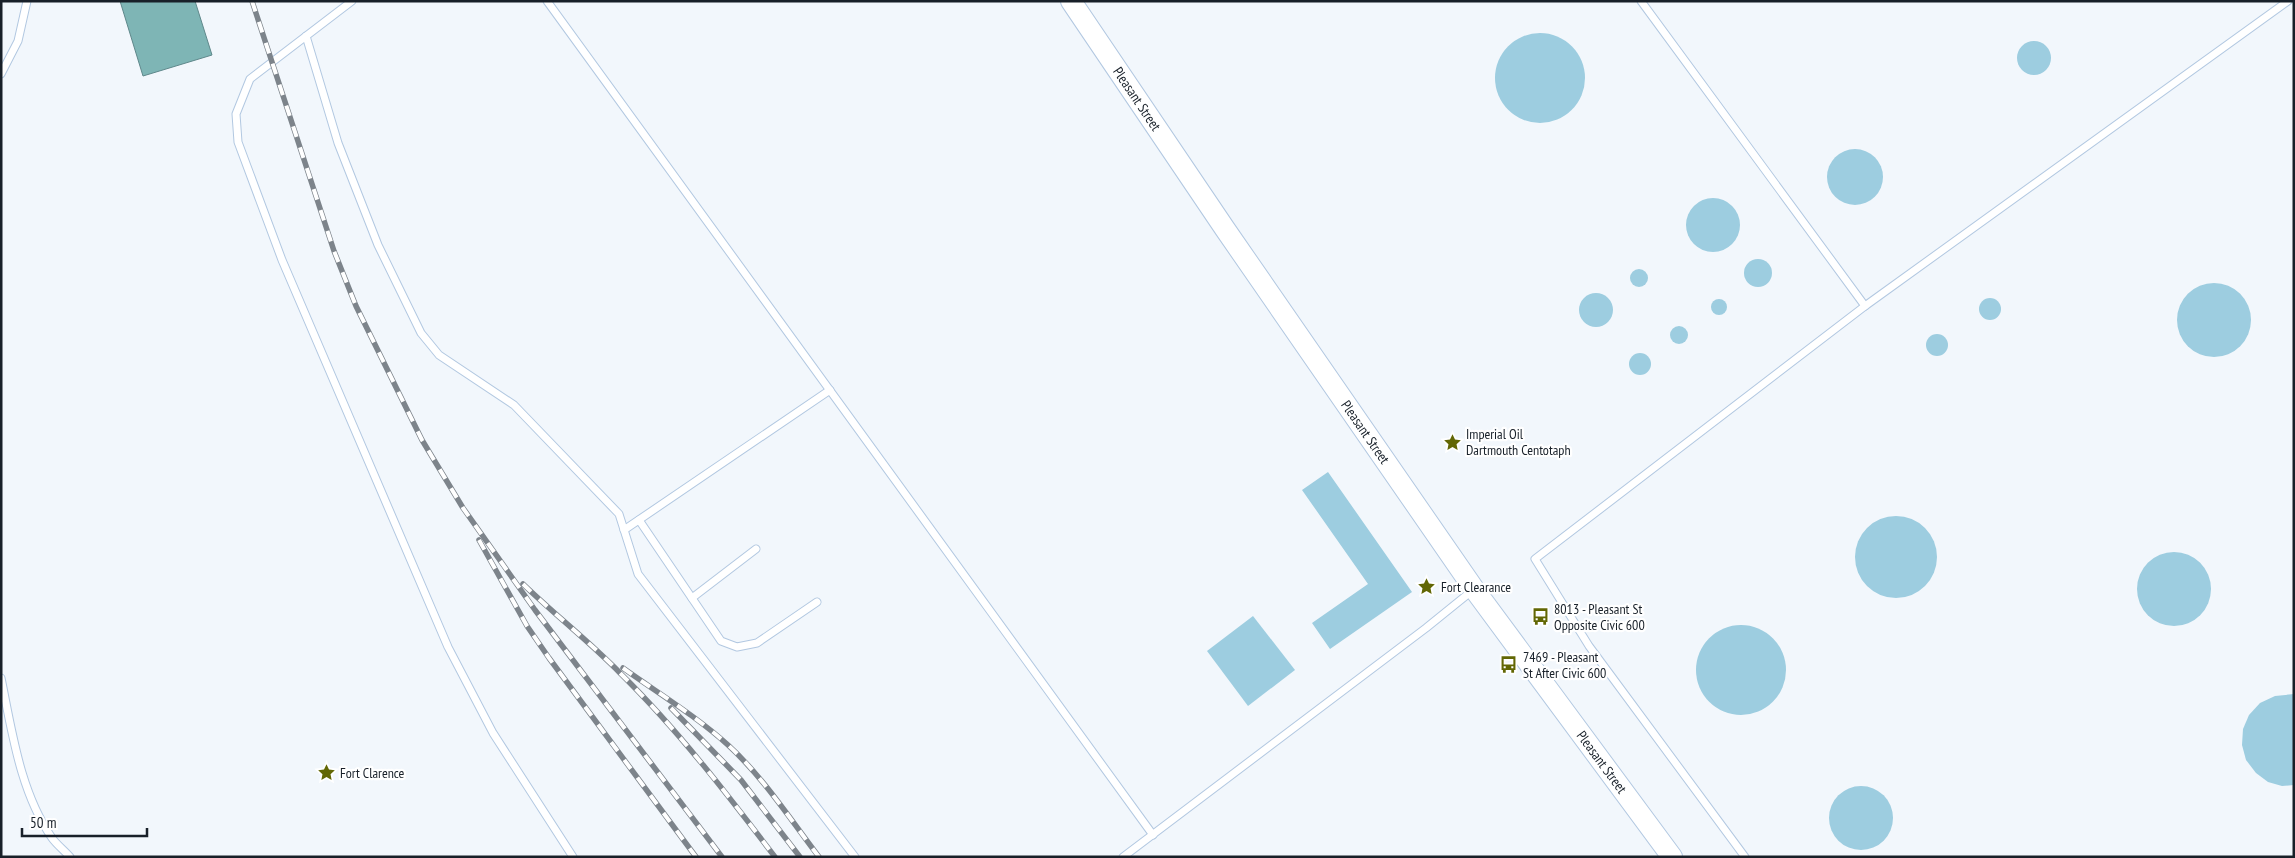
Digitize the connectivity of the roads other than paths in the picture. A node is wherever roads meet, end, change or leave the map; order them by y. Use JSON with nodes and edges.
{"nodes":[{"id":1,"x":27,"y":1,"type":"edge"},
{"id":2,"x":352,"y":1,"type":"edge"},
{"id":3,"x":547,"y":1,"type":"edge"},
{"id":4,"x":1071,"y":1,"type":"edge"},
{"id":5,"x":1641,"y":1,"type":"edge"},
{"id":6,"x":2288,"y":1,"type":"edge"},
{"id":7,"x":306,"y":36,"type":"junction"},
{"id":8,"x":1,"y":74,"type":"edge"},
{"id":9,"x":1865,"y":306,"type":"junction"},
{"id":10,"x":830,"y":390,"type":"junction"},
{"id":11,"x":639,"y":520,"type":"junction"},
{"id":12,"x":624,"y":530,"type":"junction"},
{"id":13,"x":756,"y":549,"type":"dead end"},
{"id":14,"x":1474,"y":588,"type":"junction"},
{"id":15,"x":692,"y":598,"type":"junction"},
{"id":16,"x":817,"y":602,"type":"dead end"},
{"id":17,"x":1,"y":678,"type":"edge"},
{"id":18,"x":1153,"y":835,"type":"junction"},
{"id":19,"x":70,"y":857,"type":"edge"},
{"id":20,"x":573,"y":857,"type":"edge"},
{"id":21,"x":855,"y":857,"type":"edge"},
{"id":22,"x":1123,"y":857,"type":"edge"},
{"id":23,"x":1672,"y":857,"type":"edge"},
{"id":24,"x":1745,"y":857,"type":"edge"}],
"edges":[{"from":1,"to":8,"type":"lane"},
{"from":2,"to":7,"type":"lane"},
{"from":3,"to":10,"type":"lane"},
{"from":4,"to":14,"type":"main road","name":"Pleasant Street"},
{"from":5,"to":9,"type":"lane"},
{"from":6,"to":9,"type":"lane"},
{"from":7,"to":12,"type":"lane"},
{"from":7,"to":20,"type":"lane"},
{"from":9,"to":24,"type":"lane"},
{"from":10,"to":11,"type":"lane"},
{"from":10,"to":18,"type":"lane"},
{"from":11,"to":12,"type":"lane"},
{"from":11,"to":15,"type":"lane"},
{"from":12,"to":21,"type":"lane"},
{"from":13,"to":15,"type":"lane"},
{"from":14,"to":18,"type":"lane"},
{"from":14,"to":23,"type":"main road","name":"Pleasant Street"},
{"from":15,"to":16,"type":"lane"},
{"from":17,"to":19,"type":"lane"},
{"from":18,"to":22,"type":"lane"}]}
